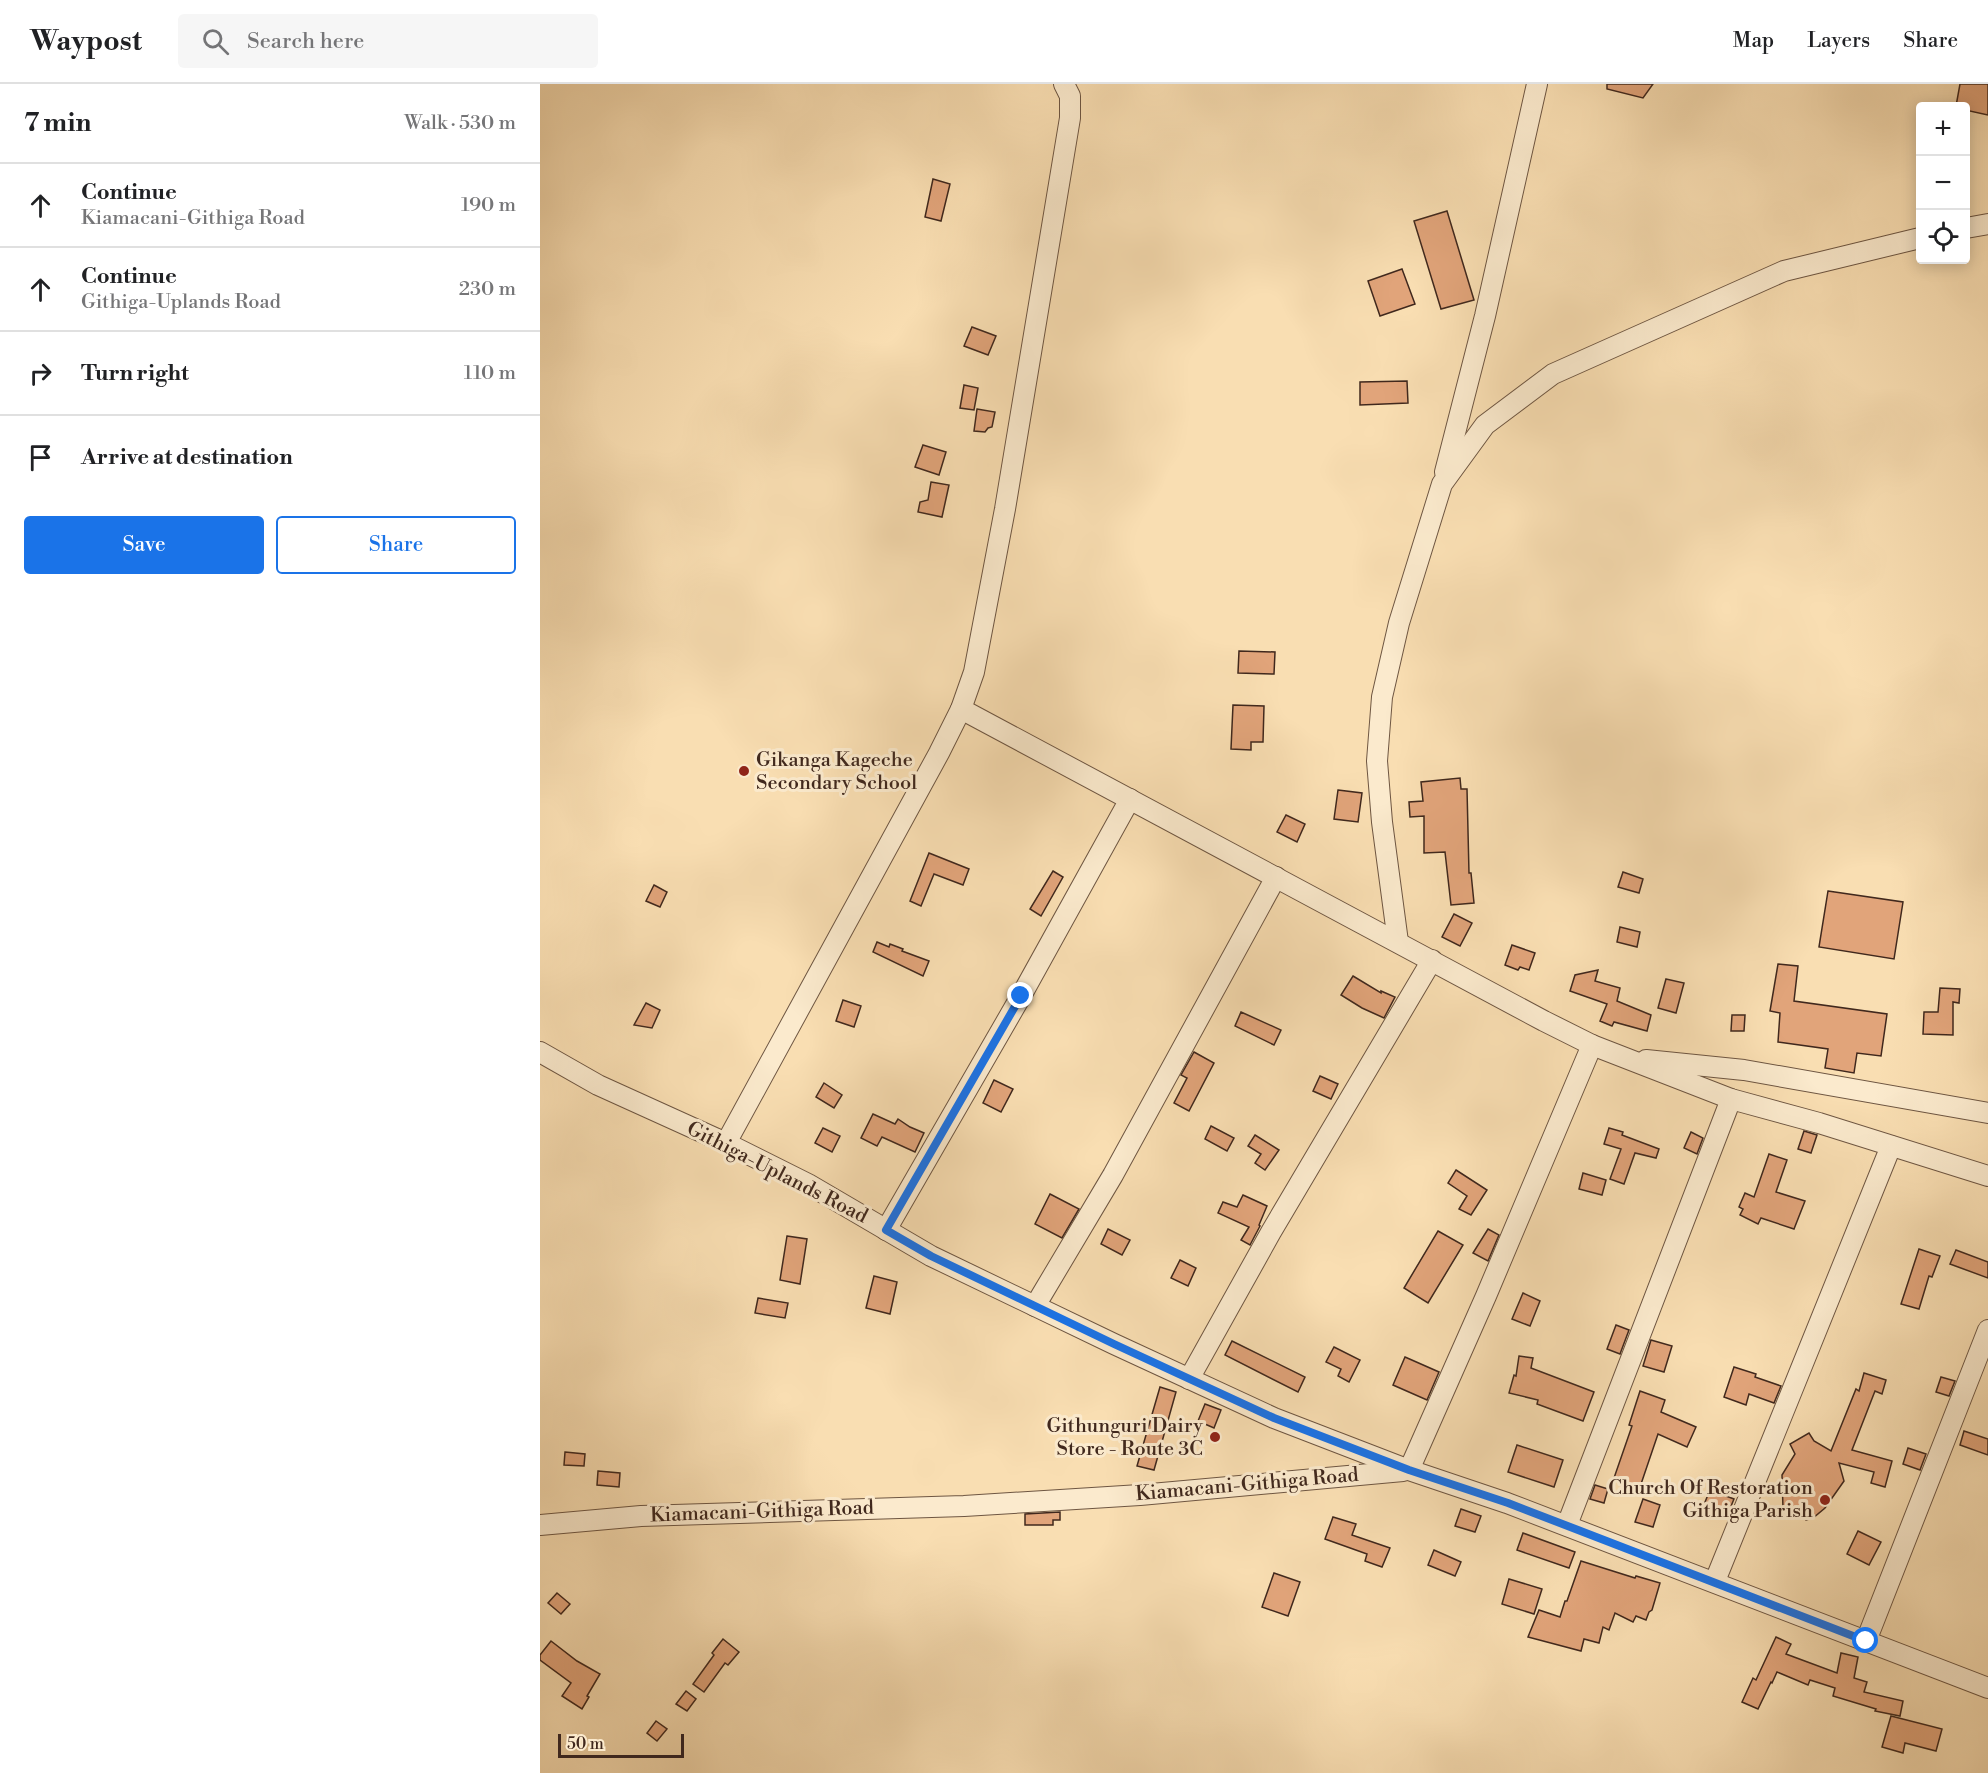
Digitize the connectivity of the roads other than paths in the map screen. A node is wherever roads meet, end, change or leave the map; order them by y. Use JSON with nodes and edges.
{"nodes":[{"id":1,"x":1064,"y":84,"type":"edge"},
{"id":2,"x":1537,"y":84,"type":"edge"},
{"id":3,"x":1988,"y":224,"type":"edge"},
{"id":4,"x":1970,"y":227,"type":"edge"},
{"id":5,"x":1916,"y":239,"type":"edge"},
{"id":6,"x":1442,"y":484,"type":"junction"},
{"id":7,"x":961,"y":709,"type":"junction"},
{"id":8,"x":1130,"y":799,"type":"junction"},
{"id":9,"x":1276,"y":877,"type":"junction"},
{"id":10,"x":1398,"y":942,"type":"junction"},
{"id":11,"x":1432,"y":960,"type":"junction"},
{"id":12,"x":1592,"y":1045,"type":"junction"},
{"id":13,"x":540,"y":1052,"type":"edge"},
{"id":14,"x":1628,"y":1059,"type":"junction"},
{"id":15,"x":1731,"y":1099,"type":"junction"},
{"id":16,"x":1988,"y":1113,"type":"edge"},
{"id":17,"x":726,"y":1143,"type":"junction"},
{"id":18,"x":1891,"y":1146,"type":"junction"},
{"id":19,"x":1988,"y":1176,"type":"edge"},
{"id":20,"x":886,"y":1230,"type":"junction"},
{"id":21,"x":1035,"y":1306,"type":"junction"},
{"id":22,"x":1988,"y":1330,"type":"edge"},
{"id":23,"x":1189,"y":1379,"type":"junction"},
{"id":24,"x":1409,"y":1470,"type":"junction"},
{"id":25,"x":540,"y":1525,"type":"edge"},
{"id":26,"x":1567,"y":1525,"type":"junction"},
{"id":27,"x":1714,"y":1581,"type":"junction"},
{"id":28,"x":1866,"y":1641,"type":"junction"},
{"id":29,"x":1988,"y":1688,"type":"edge"}],
"edges":[{"from":1,"to":7,"type":"street"},
{"from":2,"to":6,"type":"street"},
{"from":3,"to":4,"type":"street"},
{"from":5,"to":6,"type":"street"},
{"from":6,"to":10,"type":"street"},
{"from":7,"to":8,"type":"street"},
{"from":7,"to":17,"type":"street"},
{"from":8,"to":9,"type":"street"},
{"from":8,"to":20,"type":"street"},
{"from":9,"to":10,"type":"street"},
{"from":9,"to":21,"type":"street"},
{"from":10,"to":11,"type":"street"},
{"from":11,"to":12,"type":"street"},
{"from":11,"to":23,"type":"street"},
{"from":12,"to":14,"type":"street"},
{"from":12,"to":24,"type":"street"},
{"from":13,"to":17,"type":"street","name":"Githiga-Uplands Road"},
{"from":14,"to":15,"type":"street"},
{"from":14,"to":16,"type":"street"},
{"from":15,"to":18,"type":"street"},
{"from":15,"to":26,"type":"street"},
{"from":17,"to":20,"type":"street","name":"Githiga-Uplands Road"},
{"from":18,"to":19,"type":"street"},
{"from":18,"to":27,"type":"street"},
{"from":20,"to":21,"type":"street","name":"Githiga-Uplands Road"},
{"from":21,"to":23,"type":"street","name":"Githiga-Uplands Road"},
{"from":22,"to":28,"type":"street"},
{"from":23,"to":24,"type":"street","name":"Githiga-Uplands Road"},
{"from":24,"to":25,"type":"street","name":"Kiamacani-Githiga Road"},
{"from":24,"to":26,"type":"street","name":"Kiamacani-Githiga Road"},
{"from":26,"to":27,"type":"street","name":"Kiamacani-Githiga Road"},
{"from":27,"to":28,"type":"street","name":"Kiamacani-Githiga Road"},
{"from":28,"to":29,"type":"street","name":"Kiamacani-Githiga Road"}]}
